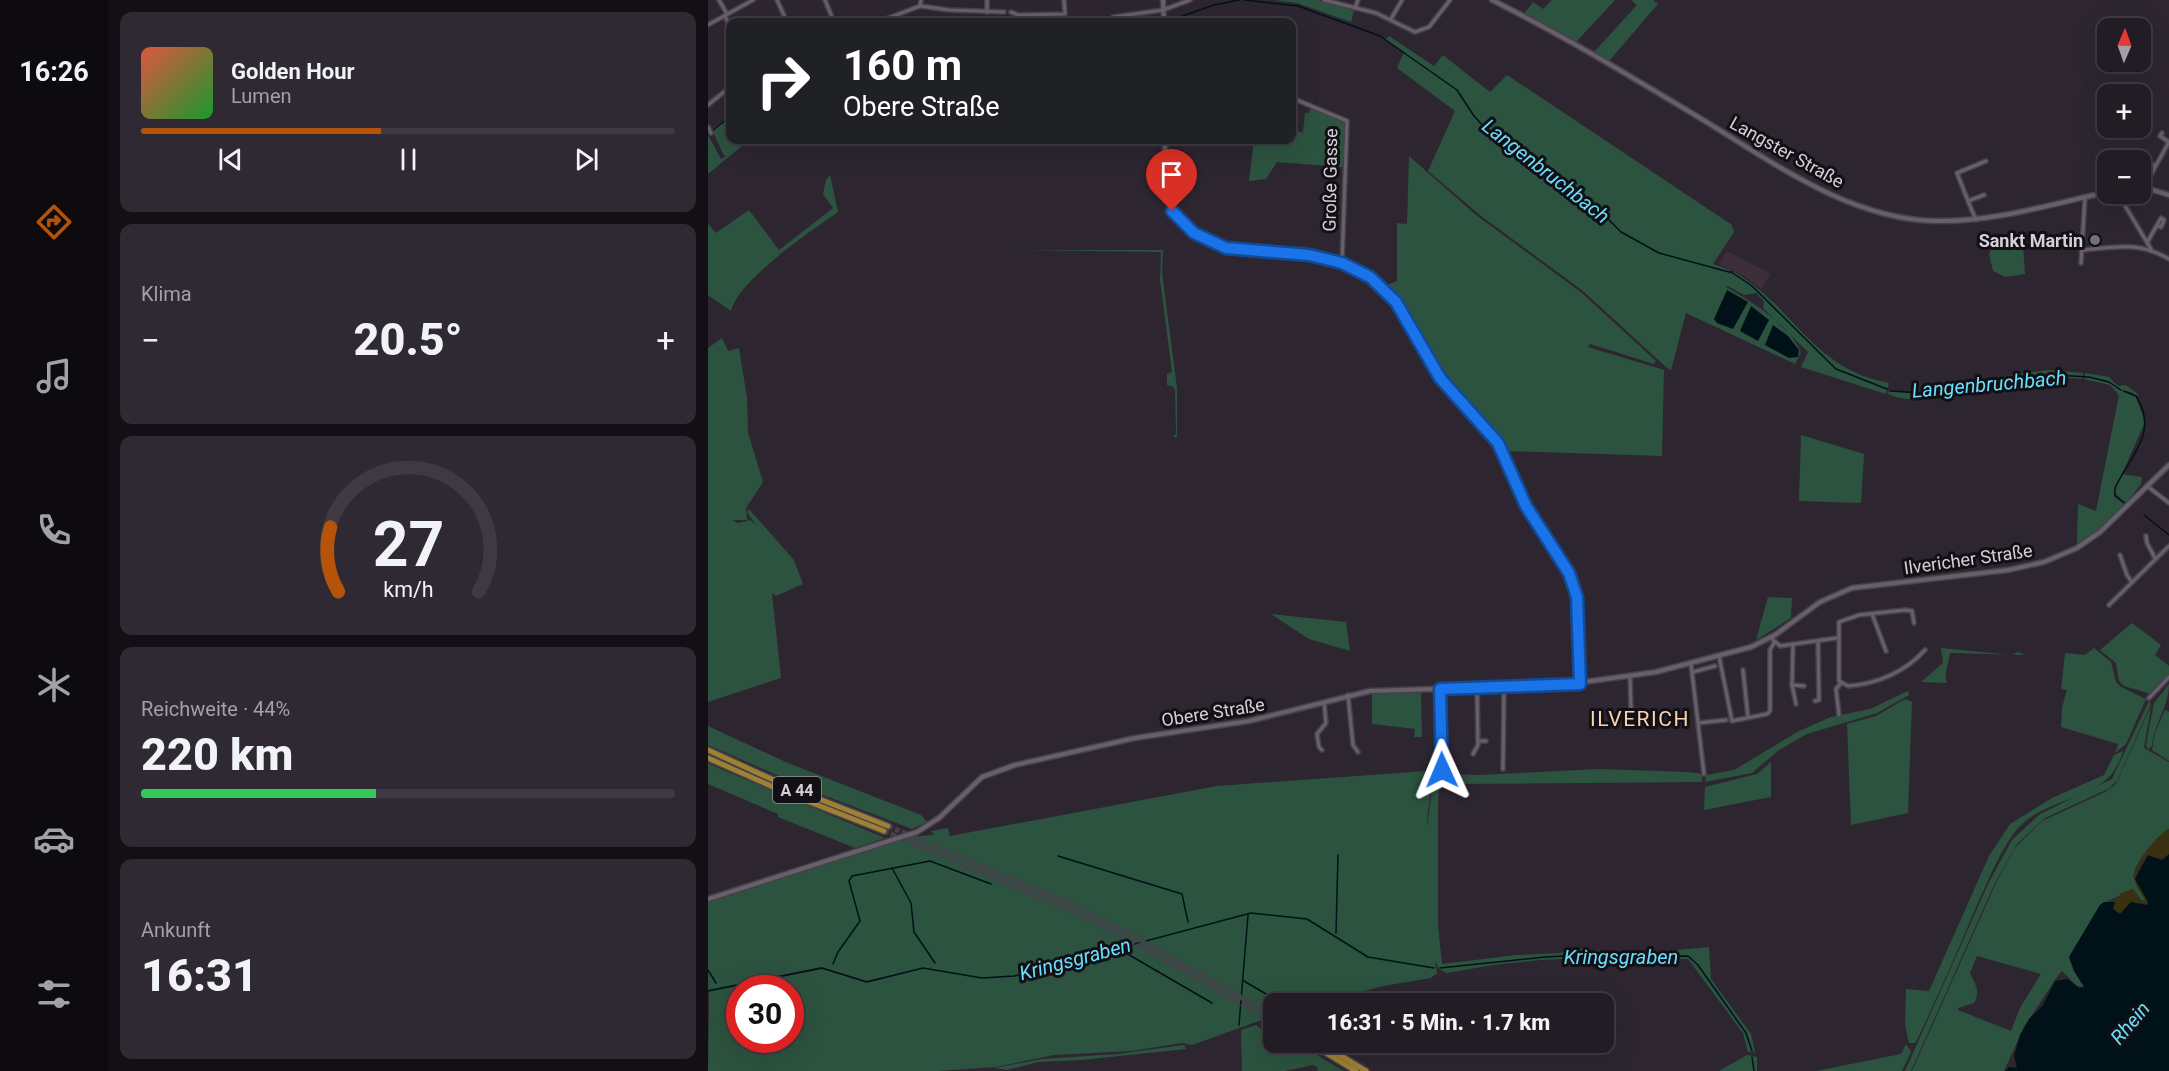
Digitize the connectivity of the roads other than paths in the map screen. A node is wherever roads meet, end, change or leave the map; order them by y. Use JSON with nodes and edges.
{"nodes":[{"id":1,"x":719,"y":0,"type":"edge"},
{"id":2,"x":753,"y":0,"type":"edge"},
{"id":3,"x":777,"y":0,"type":"edge"},
{"id":4,"x":825,"y":0,"type":"edge"},
{"id":5,"x":921,"y":0,"type":"edge"},
{"id":6,"x":987,"y":0,"type":"edge"},
{"id":7,"x":1064,"y":0,"type":"edge"},
{"id":8,"x":1163,"y":0,"type":"edge"},
{"id":9,"x":1190,"y":0,"type":"edge"},
{"id":10,"x":1324,"y":0,"type":"edge"},
{"id":11,"x":1358,"y":0,"type":"edge"},
{"id":12,"x":1402,"y":0,"type":"edge"},
{"id":13,"x":1450,"y":0,"type":"edge"},
{"id":14,"x":1492,"y":0,"type":"edge"},
{"id":15,"x":920,"y":6,"type":"junction"},
{"id":16,"x":1355,"y":8,"type":"junction"},
{"id":17,"x":1163,"y":10,"type":"junction"},
{"id":18,"x":987,"y":12,"type":"junction"},
{"id":19,"x":1004,"y":12,"type":"dead end"},
{"id":20,"x":1011,"y":12,"type":"dead end"},
{"id":21,"x":726,"y":15,"type":"junction"},
{"id":22,"x":727,"y":18,"type":"edge"},
{"id":23,"x":785,"y":18,"type":"edge"},
{"id":24,"x":832,"y":18,"type":"edge"},
{"id":25,"x":888,"y":18,"type":"edge"},
{"id":26,"x":1113,"y":18,"type":"edge"},
{"id":27,"x":1164,"y":18,"type":"edge"},
{"id":28,"x":1391,"y":19,"type":"junction"},
{"id":29,"x":708,"y":25,"type":"edge"},
{"id":30,"x":726,"y":90,"type":"edge"},
{"id":31,"x":1296,"y":100,"type":"edge"},
{"id":32,"x":708,"y":105,"type":"edge"},
{"id":33,"x":708,"y":127,"type":"edge"},
{"id":34,"x":2162,"y":133,"type":"dead end"},
{"id":35,"x":711,"y":134,"type":"dead end"},
{"id":36,"x":2169,"y":142,"type":"edge"},
{"id":37,"x":1165,"y":144,"type":"edge"},
{"id":38,"x":1986,"y":162,"type":"dead end"},
{"id":39,"x":2151,"y":163,"type":"edge"},
{"id":40,"x":2155,"y":166,"type":"junction"},
{"id":41,"x":2151,"y":172,"type":"edge"},
{"id":42,"x":2151,"y":189,"type":"edge"},
{"id":43,"x":2097,"y":194,"type":"edge"},
{"id":44,"x":1984,"y":195,"type":"dead end"},
{"id":45,"x":2169,"y":195,"type":"edge"},
{"id":46,"x":2085,"y":197,"type":"junction"},
{"id":47,"x":1968,"y":201,"type":"junction"},
{"id":48,"x":2124,"y":204,"type":"edge"},
{"id":49,"x":1976,"y":220,"type":"junction"},
{"id":50,"x":2157,"y":225,"type":"dead end"},
{"id":51,"x":2148,"y":241,"type":"junction"},
{"id":52,"x":2151,"y":249,"type":"junction"},
{"id":53,"x":2083,"y":250,"type":"junction"},
{"id":54,"x":2169,"y":259,"type":"edge"},
{"id":55,"x":1342,"y":263,"type":"junction"},
{"id":56,"x":2081,"y":263,"type":"dead end"},
{"id":57,"x":2169,"y":465,"type":"edge"},
{"id":58,"x":2147,"y":486,"type":"junction"},
{"id":59,"x":2169,"y":503,"type":"edge"},
{"id":60,"x":2146,"y":536,"type":"dead end"},
{"id":61,"x":2169,"y":546,"type":"edge"},
{"id":62,"x":2120,"y":555,"type":"dead end"},
{"id":63,"x":2156,"y":558,"type":"junction"},
{"id":64,"x":2132,"y":580,"type":"junction"},
{"id":65,"x":2109,"y":605,"type":"dead end"},
{"id":66,"x":1872,"y":614,"type":"junction"},
{"id":67,"x":1914,"y":623,"type":"dead end"},
{"id":68,"x":1770,"y":637,"type":"junction"},
{"id":69,"x":1837,"y":638,"type":"junction"},
{"id":70,"x":1818,"y":640,"type":"junction"},
{"id":71,"x":1774,"y":643,"type":"junction"},
{"id":72,"x":1793,"y":644,"type":"junction"},
{"id":73,"x":1751,"y":647,"type":"joint"},
{"id":74,"x":1925,"y":650,"type":"dead end"},
{"id":75,"x":1886,"y":651,"type":"dead end"},
{"id":76,"x":1719,"y":657,"type":"junction"},
{"id":77,"x":1691,"y":664,"type":"junction"},
{"id":78,"x":1715,"y":666,"type":"dead end"},
{"id":79,"x":1743,"y":670,"type":"dead end"},
{"id":80,"x":1693,"y":672,"type":"junction"},
{"id":81,"x":1630,"y":676,"type":"junction"},
{"id":82,"x":2169,"y":677,"type":"edge"},
{"id":83,"x":1841,"y":683,"type":"junction"},
{"id":84,"x":1580,"y":684,"type":"junction"},
{"id":85,"x":1792,"y":685,"type":"junction"},
{"id":86,"x":1804,"y":686,"type":"dead end"},
{"id":87,"x":1476,"y":688,"type":"junction"},
{"id":88,"x":1504,"y":688,"type":"junction"},
{"id":89,"x":1440,"y":689,"type":"junction"},
{"id":90,"x":1348,"y":696,"type":"junction"},
{"id":91,"x":2149,"y":698,"type":"dead end"},
{"id":92,"x":1815,"y":701,"type":"dead end"},
{"id":93,"x":1324,"y":702,"type":"junction"},
{"id":94,"x":1796,"y":704,"type":"dead end"},
{"id":95,"x":1631,"y":708,"type":"dead end"},
{"id":96,"x":1839,"y":715,"type":"dead end"},
{"id":97,"x":1748,"y":718,"type":"junction"},
{"id":98,"x":1726,"y":720,"type":"dead end"},
{"id":99,"x":1698,"y":723,"type":"junction"},
{"id":100,"x":1478,"y":741,"type":"junction"},
{"id":101,"x":1486,"y":741,"type":"dead end"},
{"id":102,"x":708,"y":750,"type":"edge"},
{"id":103,"x":1322,"y":750,"type":"dead end"},
{"id":104,"x":1358,"y":752,"type":"dead end"},
{"id":105,"x":1473,"y":754,"type":"dead end"},
{"id":106,"x":708,"y":758,"type":"edge"},
{"id":107,"x":1503,"y":768,"type":"dead end"},
{"id":108,"x":1440,"y":772,"type":"dead end"},
{"id":109,"x":1704,"y":774,"type":"dead end"},
{"id":110,"x":708,"y":899,"type":"edge"},
{"id":111,"x":1326,"y":1053,"type":"edge"},
{"id":112,"x":1336,"y":1053,"type":"edge"},
{"id":113,"x":1356,"y":1071,"type":"edge"},
{"id":114,"x":1366,"y":1071,"type":"edge"}],
"edges":[{"from":1,"to":21,"type":"street"},
{"from":2,"to":21,"type":"street"},
{"from":3,"to":23,"type":"street"},
{"from":4,"to":24,"type":"street"},
{"from":5,"to":15,"type":"street"},
{"from":6,"to":18,"type":"street"},
{"from":7,"to":20,"type":"street"},
{"from":8,"to":17,"type":"street"},
{"from":9,"to":17,"type":"street"},
{"from":10,"to":16,"type":"street"},
{"from":11,"to":16,"type":"street"},
{"from":12,"to":28,"type":"street"},
{"from":13,"to":28,"type":"street"},
{"from":14,"to":49,"type":"street","name":"Langster Straße"},
{"from":15,"to":18,"type":"street"},
{"from":15,"to":25,"type":"street"},
{"from":16,"to":28,"type":"street"},
{"from":17,"to":26,"type":"street"},
{"from":17,"to":27,"type":"street"},
{"from":18,"to":19,"type":"street"},
{"from":21,"to":22,"type":"street"},
{"from":21,"to":29,"type":"street"},
{"from":30,"to":32,"type":"street"},
{"from":31,"to":55,"type":"street","name":"Große Gasse"},
{"from":33,"to":35,"type":"street"},
{"from":34,"to":36,"type":"street"},
{"from":36,"to":40,"type":"street"},
{"from":37,"to":55,"type":"street"},
{"from":38,"to":47,"type":"street"},
{"from":39,"to":40,"type":"street"},
{"from":40,"to":41,"type":"street"},
{"from":42,"to":45,"type":"street"},
{"from":43,"to":46,"type":"street","name":"Langster Straße"},
{"from":44,"to":47,"type":"street"},
{"from":46,"to":49,"type":"street","name":"Langster Straße"},
{"from":46,"to":53,"type":"street"},
{"from":47,"to":49,"type":"street"},
{"from":48,"to":51,"type":"street"},
{"from":50,"to":51,"type":"street"},
{"from":51,"to":52,"type":"street"},
{"from":52,"to":53,"type":"street"},
{"from":52,"to":54,"type":"street"},
{"from":53,"to":56,"type":"street"},
{"from":55,"to":84,"type":"street"},
{"from":57,"to":58,"type":"street","name":"Ilvericher Straße"},
{"from":58,"to":59,"type":"street"},
{"from":58,"to":68,"type":"street","name":"Ilvericher Straße"},
{"from":60,"to":63,"type":"street"},
{"from":61,"to":63,"type":"street"},
{"from":62,"to":64,"type":"street"},
{"from":63,"to":64,"type":"street"},
{"from":64,"to":65,"type":"street"},
{"from":66,"to":67,"type":"street"},
{"from":66,"to":69,"type":"street"},
{"from":66,"to":75,"type":"street"},
{"from":68,"to":71,"type":"street"},
{"from":68,"to":73,"type":"street","name":"Ilvericher Straße"},
{"from":69,"to":70,"type":"street"},
{"from":69,"to":83,"type":"street"},
{"from":70,"to":72,"type":"street"},
{"from":70,"to":92,"type":"street"},
{"from":71,"to":72,"type":"street"},
{"from":71,"to":97,"type":"street"},
{"from":72,"to":85,"type":"street"},
{"from":73,"to":76,"type":"street","name":"Obere Straße"},
{"from":74,"to":83,"type":"street"},
{"from":76,"to":77,"type":"street","name":"Obere Straße"},
{"from":76,"to":97,"type":"street"},
{"from":77,"to":80,"type":"street"},
{"from":77,"to":81,"type":"street","name":"Obere Straße"},
{"from":78,"to":80,"type":"street"},
{"from":79,"to":97,"type":"street"},
{"from":80,"to":99,"type":"street"},
{"from":81,"to":84,"type":"street","name":"Obere Straße"},
{"from":81,"to":95,"type":"street"},
{"from":82,"to":91,"type":"street"},
{"from":83,"to":96,"type":"street"},
{"from":84,"to":88,"type":"street","name":"Obere Straße"},
{"from":85,"to":86,"type":"street"},
{"from":85,"to":94,"type":"street"},
{"from":87,"to":88,"type":"street","name":"Obere Straße"},
{"from":87,"to":89,"type":"street","name":"Obere Straße"},
{"from":87,"to":100,"type":"street"},
{"from":88,"to":107,"type":"street"},
{"from":89,"to":90,"type":"street","name":"Obere Straße"},
{"from":89,"to":108,"type":"street"},
{"from":90,"to":93,"type":"street","name":"Obere Straße"},
{"from":90,"to":104,"type":"street"},
{"from":93,"to":103,"type":"street"},
{"from":93,"to":110,"type":"street","name":"Obere Straße"},
{"from":98,"to":99,"type":"street"},
{"from":99,"to":109,"type":"street"},
{"from":100,"to":101,"type":"street"},
{"from":100,"to":105,"type":"street"},
{"from":102,"to":106,"type":"highway","number":"A 44"},
{"from":111,"to":113,"type":"highway"},
{"from":112,"to":114,"type":"highway"}]}
